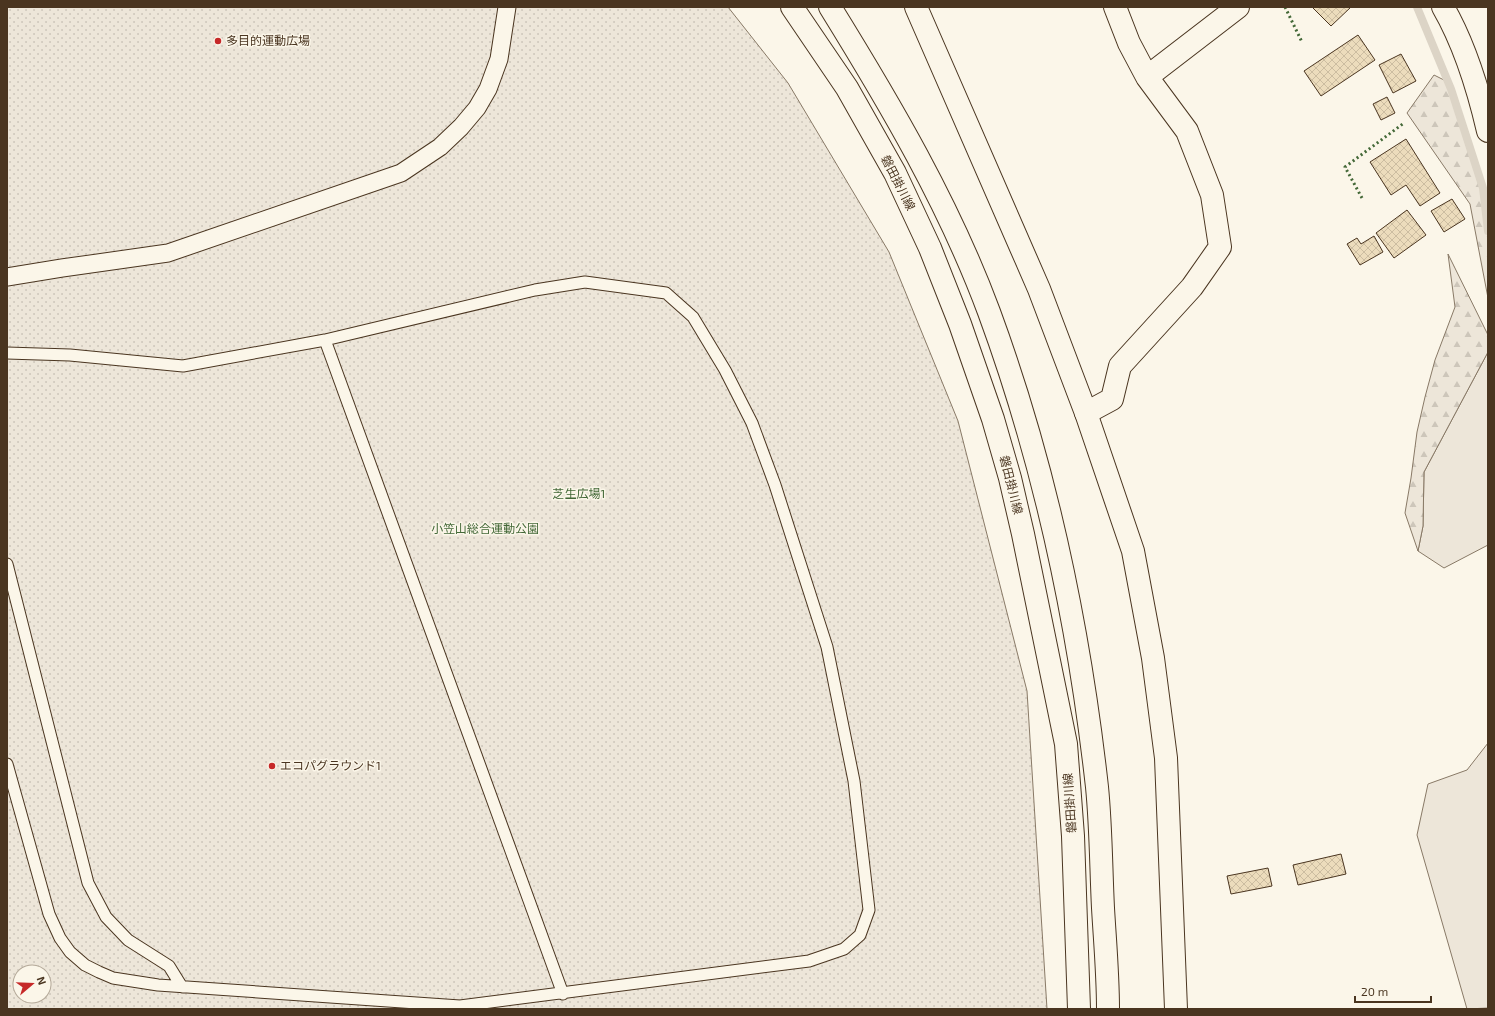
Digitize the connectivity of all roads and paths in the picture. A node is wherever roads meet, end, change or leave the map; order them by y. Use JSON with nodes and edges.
{"nodes":[{"id":1,"x":507,"y":7,"type":"edge"},
{"id":2,"x":792,"y":7,"type":"edge"},
{"id":3,"x":830,"y":7,"type":"edge"},
{"id":4,"x":916,"y":7,"type":"edge"},
{"id":5,"x":1115,"y":7,"type":"edge"},
{"id":6,"x":1238,"y":7,"type":"edge"},
{"id":7,"x":1443,"y":7,"type":"edge"},
{"id":8,"x":1147,"y":76,"type":"junction"},
{"id":9,"x":1488,"y":131,"type":"edge"},
{"id":10,"x":7,"y":277,"type":"edge"},
{"id":11,"x":325,"y":340,"type":"junction"},
{"id":12,"x":7,"y":353,"type":"edge"},
{"id":13,"x":1086,"y":413,"type":"junction"},
{"id":14,"x":7,"y":564,"type":"edge"},
{"id":15,"x":7,"y":764,"type":"edge"},
{"id":16,"x":182,"y":987,"type":"junction"},
{"id":17,"x":563,"y":994,"type":"junction"},
{"id":18,"x":1079,"y":1009,"type":"edge"},
{"id":19,"x":1108,"y":1009,"type":"edge"},
{"id":20,"x":1176,"y":1009,"type":"edge"}],
"edges":[{"from":1,"to":10,"type":"street"},
{"from":2,"to":18,"type":"main road","name":"磐田掛川線"},
{"from":3,"to":19,"type":"main road"},
{"from":4,"to":13,"type":"main road"},
{"from":5,"to":8,"type":"main road"},
{"from":6,"to":8,"type":"main road"},
{"from":7,"to":9,"type":"main road"},
{"from":8,"to":13,"type":"main road"},
{"from":11,"to":12,"type":"lane"},
{"from":11,"to":17,"type":"lane"},
{"from":11,"to":17,"type":"lane"},
{"from":13,"to":20,"type":"main road"},
{"from":14,"to":16,"type":"lane"},
{"from":15,"to":16,"type":"lane"},
{"from":16,"to":17,"type":"lane"}]}
